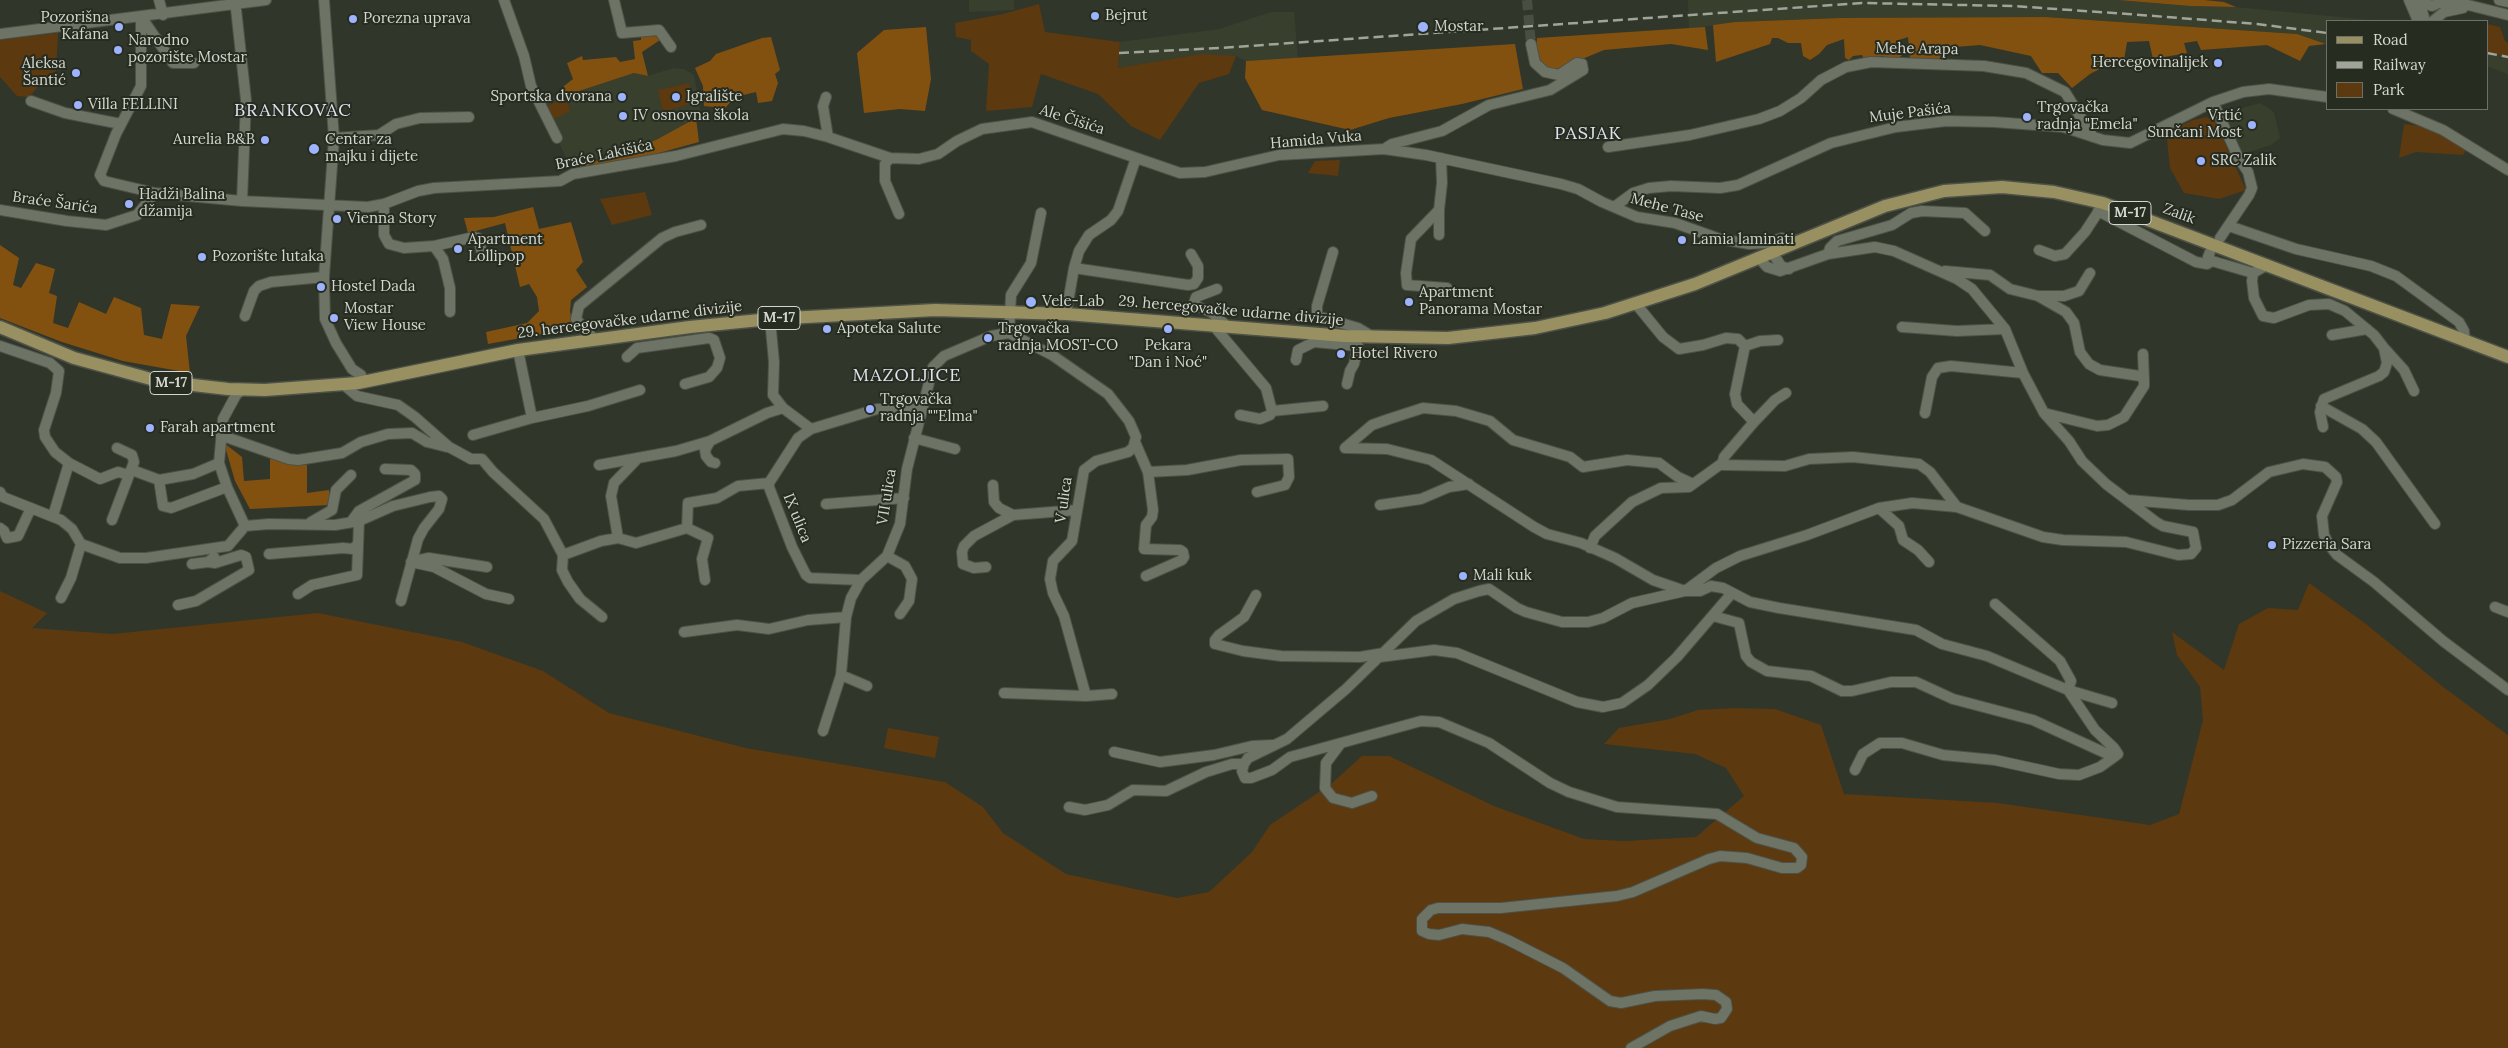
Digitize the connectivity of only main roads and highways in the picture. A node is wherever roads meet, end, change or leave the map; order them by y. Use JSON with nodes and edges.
{"nodes":[{"id":1,"x":1772,"y":252,"type":"joint"},
{"id":2,"x":0,"y":327,"type":"edge"},
{"id":3,"x":2508,"y":357,"type":"edge"}],
"edges":[{"from":1,"to":2,"type":"main road","name":"29. hercegovačke udarne divizije","number":"M-17"},
{"from":1,"to":3,"type":"main road","name":"Zalik","number":"M-17"}]}
